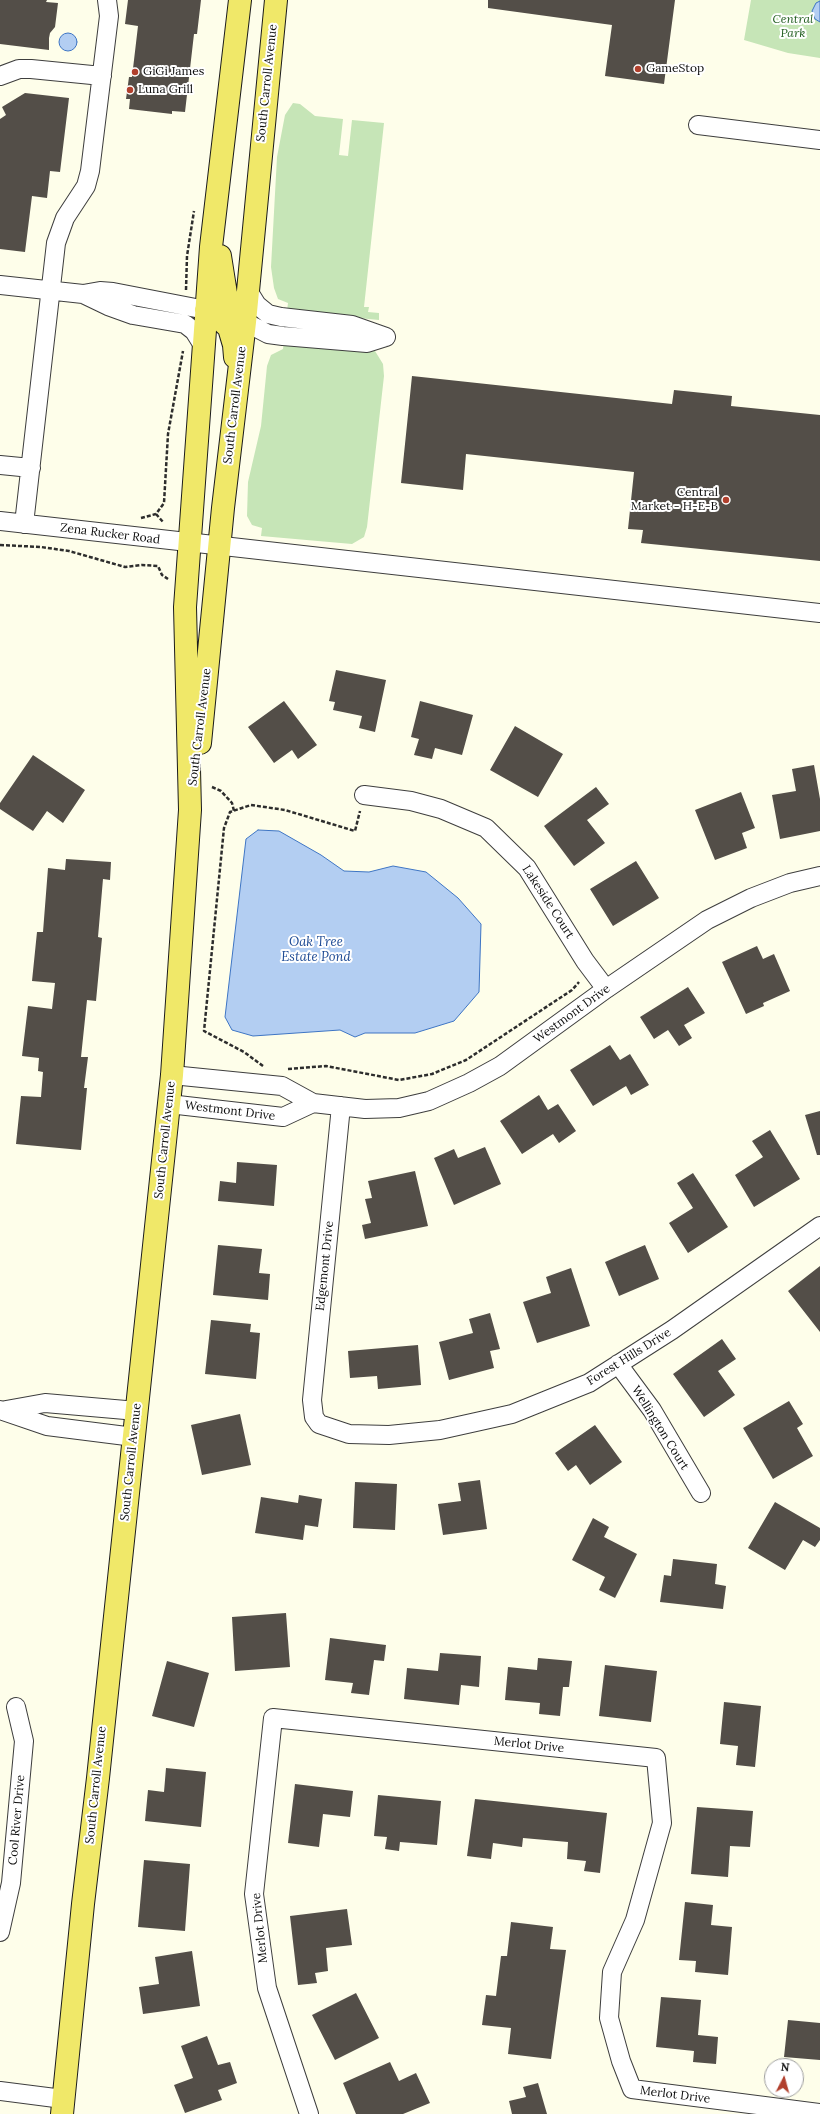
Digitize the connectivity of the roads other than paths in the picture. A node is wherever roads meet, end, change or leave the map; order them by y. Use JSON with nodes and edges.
{"nodes":[{"id":1,"x":107,"y":0,"type":"edge"},
{"id":2,"x":240,"y":0,"type":"edge"},
{"id":3,"x":276,"y":0,"type":"edge"},
{"id":4,"x":0,"y":76,"type":"edge"},
{"id":5,"x":102,"y":76,"type":"junction"},
{"id":6,"x":698,"y":125,"type":"dead end"},
{"id":7,"x":820,"y":140,"type":"edge"},
{"id":8,"x":204,"y":212,"type":"junction"},
{"id":9,"x":0,"y":285,"type":"edge"},
{"id":10,"x":247,"y":289,"type":"junction"},
{"id":11,"x":52,"y":291,"type":"junction"},
{"id":12,"x":83,"y":294,"type":"junction"},
{"id":13,"x":206,"y":310,"type":"junction"},
{"id":14,"x":245,"y":322,"type":"junction"},
{"id":15,"x":204,"y":347,"type":"junction"},
{"id":16,"x":234,"y":416,"type":"junction"},
{"id":17,"x":0,"y":464,"type":"edge"},
{"id":18,"x":31,"y":468,"type":"junction"},
{"id":19,"x":0,"y":521,"type":"edge"},
{"id":20,"x":24,"y":524,"type":"junction"},
{"id":21,"x":190,"y":543,"type":"junction"},
{"id":22,"x":219,"y":547,"type":"junction"},
{"id":23,"x":820,"y":613,"type":"edge"},
{"id":24,"x":364,"y":795,"type":"road end"},
{"id":25,"x":190,"y":810,"type":"junction"},
{"id":26,"x":820,"y":876,"type":"edge"},
{"id":27,"x":606,"y":989,"type":"junction"},
{"id":28,"x":172,"y":1075,"type":"junction"},
{"id":29,"x":312,"y":1103,"type":"junction"},
{"id":30,"x":169,"y":1104,"type":"junction"},
{"id":31,"x":341,"y":1106,"type":"junction"},
{"id":32,"x":820,"y":1226,"type":"edge"},
{"id":33,"x":618,"y":1364,"type":"junction"},
{"id":34,"x":3,"y":1410,"type":"edge"},
{"id":35,"x":137,"y":1411,"type":"junction"},
{"id":36,"x":319,"y":1424,"type":"joint"},
{"id":37,"x":134,"y":1437,"type":"junction"},
{"id":38,"x":701,"y":1493,"type":"dead end"},
{"id":39,"x":16,"y":1707,"type":"dead end"},
{"id":40,"x":0,"y":1932,"type":"edge"},
{"id":41,"x":0,"y":2091,"type":"edge"},
{"id":42,"x":63,"y":2106,"type":"edge"},
{"id":43,"x":820,"y":2113,"type":"edge"},
{"id":44,"x":309,"y":2114,"type":"edge"}],
"edges":[{"from":1,"to":5,"type":"street"},
{"from":2,"to":8,"type":"main road","name":"South Carroll Avenue"},
{"from":3,"to":10,"type":"main road","name":"South Carroll Avenue"},
{"from":4,"to":5,"type":"street"},
{"from":5,"to":11,"type":"street"},
{"from":6,"to":7,"type":"street"},
{"from":8,"to":13,"type":"main road","name":"South Carroll Avenue"},
{"from":8,"to":14,"type":"main road"},
{"from":9,"to":11,"type":"street"},
{"from":10,"to":14,"type":"main road","name":"South Carroll Avenue"},
{"from":10,"to":14,"type":"street"},
{"from":11,"to":12,"type":"street"},
{"from":11,"to":18,"type":"street"},
{"from":12,"to":13,"type":"street"},
{"from":12,"to":15,"type":"street"},
{"from":13,"to":15,"type":"main road","name":"South Carroll Avenue"},
{"from":13,"to":16,"type":"main road"},
{"from":14,"to":16,"type":"main road","name":"South Carroll Avenue"},
{"from":15,"to":21,"type":"main road","name":"South Carroll Avenue"},
{"from":16,"to":22,"type":"main road","name":"South Carroll Avenue"},
{"from":17,"to":18,"type":"street"},
{"from":18,"to":20,"type":"street"},
{"from":19,"to":20,"type":"street","name":"Zena Rucker Road"},
{"from":20,"to":21,"type":"street","name":"Zena Rucker Road"},
{"from":21,"to":22,"type":"street","name":"Zena Rucker Road"},
{"from":21,"to":25,"type":"main road","name":"South Carroll Avenue"},
{"from":22,"to":23,"type":"street","name":"Zena Rucker Road"},
{"from":22,"to":25,"type":"main road","name":"South Carroll Avenue"},
{"from":24,"to":27,"type":"street","name":"Lakeside Court"},
{"from":25,"to":28,"type":"main road","name":"South Carroll Avenue"},
{"from":26,"to":27,"type":"street","name":"Westmont Drive"},
{"from":27,"to":31,"type":"street","name":"Westmont Drive"},
{"from":28,"to":29,"type":"street","name":"Westmont Drive"},
{"from":28,"to":30,"type":"main road","name":"South Carroll Avenue"},
{"from":29,"to":30,"type":"street","name":"Westmont Drive"},
{"from":29,"to":31,"type":"street","name":"Westmont Drive"},
{"from":30,"to":35,"type":"main road","name":"South Carroll Avenue"},
{"from":31,"to":36,"type":"street","name":"Edgemont Drive"},
{"from":32,"to":33,"type":"street","name":"Forest Hills Drive"},
{"from":33,"to":36,"type":"street","name":"Forest Hills Drive"},
{"from":33,"to":38,"type":"street","name":"Wellington Court"},
{"from":34,"to":35,"type":"street"},
{"from":34,"to":37,"type":"street"},
{"from":35,"to":37,"type":"main road","name":"South Carroll Avenue"},
{"from":37,"to":42,"type":"main road","name":"South Carroll Avenue"},
{"from":39,"to":40,"type":"street","name":"Cool River Drive"},
{"from":41,"to":42,"type":"street"},
{"from":43,"to":44,"type":"street","name":"Merlot Drive"}]}
